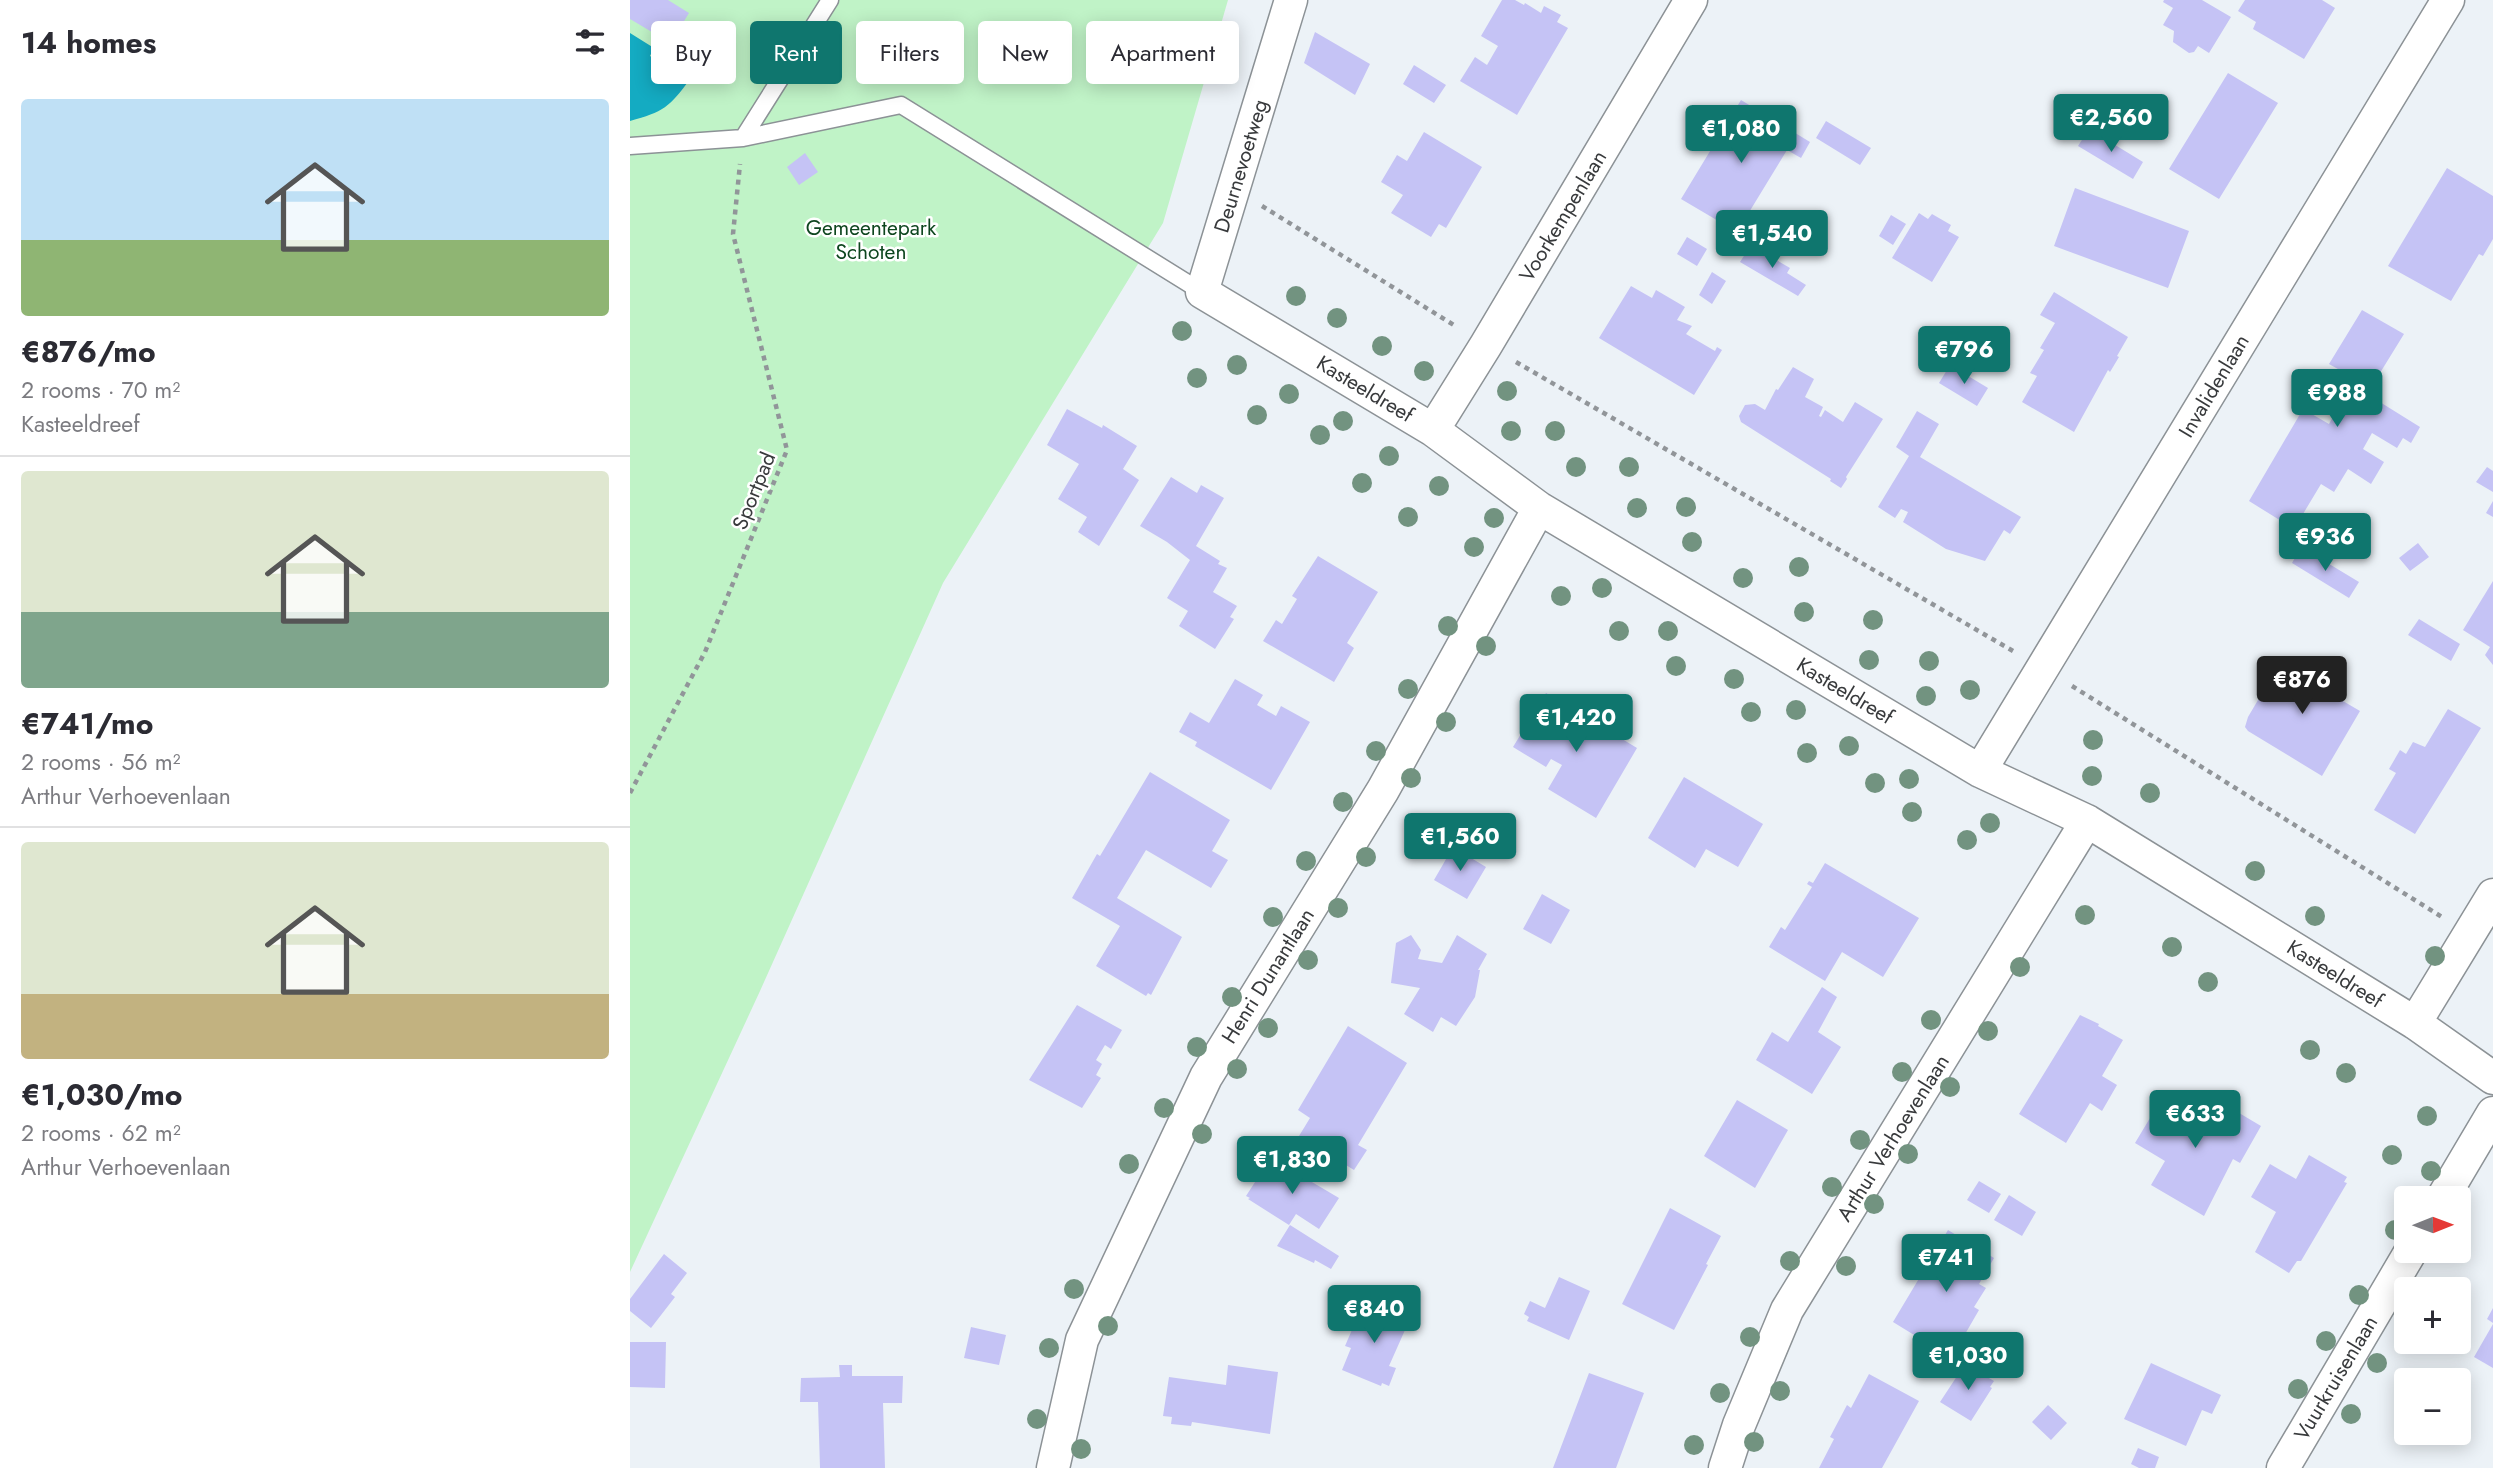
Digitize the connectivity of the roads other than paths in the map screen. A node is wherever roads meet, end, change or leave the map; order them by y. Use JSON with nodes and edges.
{"nodes":[{"id":1,"x":830,"y":0,"type":"edge"},
{"id":2,"x":1291,"y":0,"type":"edge"},
{"id":3,"x":1691,"y":0,"type":"edge"},
{"id":4,"x":2448,"y":0,"type":"edge"},
{"id":5,"x":743,"y":138,"type":"junction"},
{"id":6,"x":630,"y":146,"type":"edge"},
{"id":7,"x":1202,"y":292,"type":"junction"},
{"id":8,"x":1433,"y":430,"type":"junction"},
{"id":9,"x":1539,"y":508,"type":"junction"},
{"id":10,"x":1980,"y":771,"type":"junction"},
{"id":11,"x":2087,"y":821,"type":"junction"},
{"id":12,"x":2493,"y":895,"type":"edge"},
{"id":13,"x":2415,"y":1023,"type":"junction"},
{"id":14,"x":2493,"y":1078,"type":"edge"},
{"id":15,"x":2493,"y":1113,"type":"edge"},
{"id":16,"x":2450,"y":1186,"type":"edge"},
{"id":17,"x":2403,"y":1264,"type":"edge"},
{"id":18,"x":1053,"y":1468,"type":"edge"},
{"id":19,"x":1725,"y":1468,"type":"edge"},
{"id":20,"x":2283,"y":1468,"type":"edge"}],
"edges":[{"from":1,"to":5,"type":"lane"},
{"from":2,"to":7,"type":"street","name":"Deurnevoetweg"},
{"from":3,"to":8,"type":"street","name":"Voorkempenlaan"},
{"from":4,"to":10,"type":"street","name":"Invalidenlaan"},
{"from":5,"to":6,"type":"lane"},
{"from":5,"to":7,"type":"lane"},
{"from":7,"to":8,"type":"street","name":"Kasteeldreef"},
{"from":8,"to":9,"type":"street","name":"Kasteeldreef"},
{"from":9,"to":10,"type":"street","name":"Kasteeldreef"},
{"from":9,"to":18,"type":"street","name":"Henri Dunantlaan"},
{"from":10,"to":11,"type":"street","name":"Kasteeldreef"},
{"from":11,"to":13,"type":"street","name":"Kasteeldreef"},
{"from":11,"to":19,"type":"street","name":"Arthur Verhoevenlaan"},
{"from":12,"to":13,"type":"street"},
{"from":13,"to":14,"type":"street","name":"Kasteeldreef"},
{"from":15,"to":16,"type":"street"},
{"from":17,"to":20,"type":"street","name":"Vuurkruisenlaan"}]}
